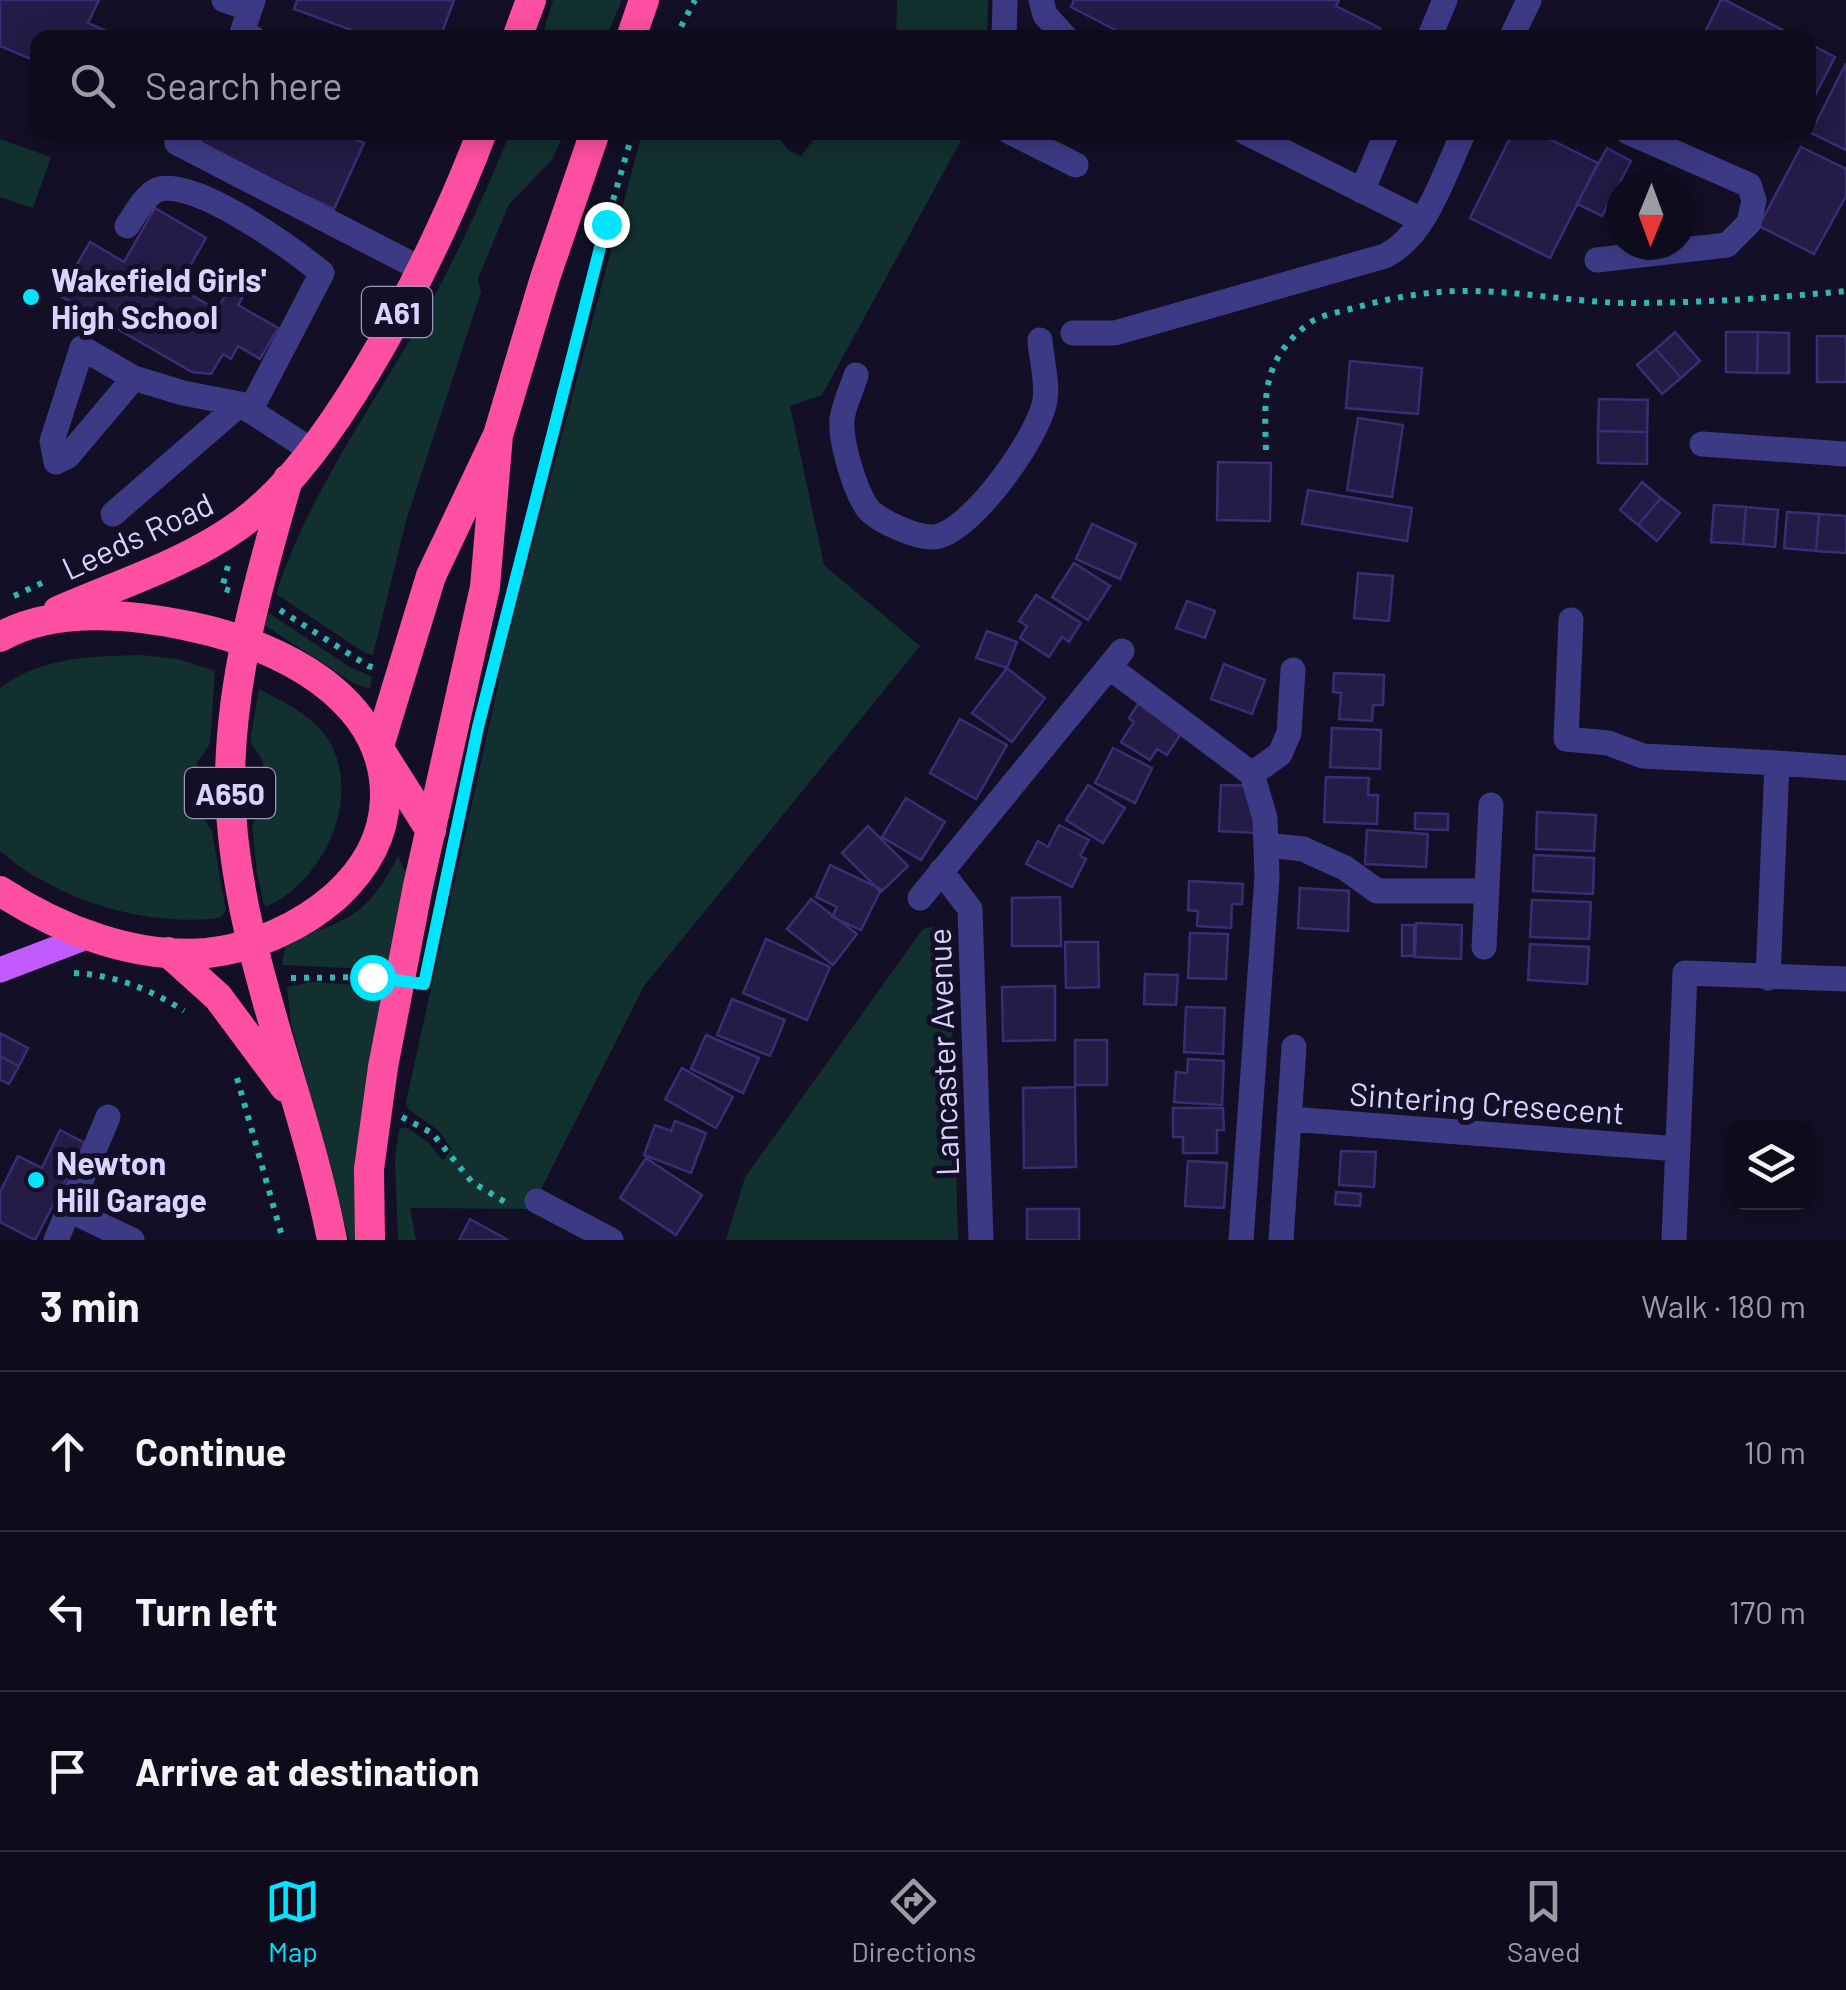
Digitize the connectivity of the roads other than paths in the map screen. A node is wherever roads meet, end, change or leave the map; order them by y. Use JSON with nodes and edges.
{"nodes":[{"id":1,"x":224,"y":0,"type":"edge"},
{"id":2,"x":530,"y":0,"type":"edge"},
{"id":3,"x":644,"y":0,"type":"edge"},
{"id":4,"x":1006,"y":0,"type":"edge"},
{"id":5,"x":1040,"y":0,"type":"edge"},
{"id":6,"x":1445,"y":0,"type":"edge"},
{"id":7,"x":1529,"y":0,"type":"edge"},
{"id":8,"x":252,"y":5,"type":"edge"},
{"id":9,"x":243,"y":30,"type":"edge"},
{"id":10,"x":520,"y":30,"type":"edge"},
{"id":11,"x":634,"y":30,"type":"edge"},
{"id":12,"x":1004,"y":30,"type":"edge"},
{"id":13,"x":1059,"y":30,"type":"edge"},
{"id":14,"x":1432,"y":30,"type":"edge"},
{"id":15,"x":1514,"y":30,"type":"edge"},
{"id":16,"x":479,"y":140,"type":"edge"},
{"id":17,"x":592,"y":140,"type":"edge"},
{"id":18,"x":1026,"y":140,"type":"edge"},
{"id":19,"x":1261,"y":140,"type":"edge"},
{"id":20,"x":1384,"y":140,"type":"edge"},
{"id":21,"x":1460,"y":140,"type":"edge"},
{"id":22,"x":1646,"y":140,"type":"edge"},
{"id":23,"x":177,"y":143,"type":"dead end"},
{"id":24,"x":1076,"y":165,"type":"dead end"},
{"id":25,"x":1362,"y":191,"type":"junction"},
{"id":26,"x":1421,"y":220,"type":"junction"},
{"id":27,"x":127,"y":226,"type":"dead end"},
{"id":28,"x":1598,"y":260,"type":"dead end"},
{"id":29,"x":421,"y":270,"type":"junction"},
{"id":30,"x":1073,"y":334,"type":"dead end"},
{"id":31,"x":1040,"y":340,"type":"dead end"},
{"id":32,"x":856,"y":375,"type":"dead end"},
{"id":33,"x":134,"y":378,"type":"dead end"},
{"id":34,"x":245,"y":408,"type":"junction"},
{"id":35,"x":498,"y":435,"type":"junction"},
{"id":36,"x":1702,"y":444,"type":"dead end"},
{"id":37,"x":312,"y":450,"type":"junction"},
{"id":38,"x":1846,"y":454,"type":"edge"},
{"id":39,"x":288,"y":479,"type":"junction"},
{"id":40,"x":113,"y":514,"type":"dead end"},
{"id":41,"x":1572,"y":620,"type":"dead end"},
{"id":42,"x":11,"y":631,"type":"edge"},
{"id":43,"x":246,"y":642,"type":"junction"},
{"id":44,"x":1293,"y":670,"type":"dead end"},
{"id":45,"x":378,"y":749,"type":"junction"},
{"id":46,"x":1777,"y":764,"type":"junction"},
{"id":47,"x":1846,"y":768,"type":"edge"},
{"id":48,"x":1252,"y":774,"type":"junction"},
{"id":49,"x":1492,"y":805,"type":"dead end"},
{"id":50,"x":430,"y":832,"type":"junction"},
{"id":51,"x":1266,"y":845,"type":"junction"},
{"id":52,"x":941,"y":871,"type":"junction"},
{"id":53,"x":0,"y":892,"type":"edge"},
{"id":54,"x":1487,"y":892,"type":"junction"},
{"id":55,"x":920,"y":898,"type":"dead end"},
{"id":56,"x":89,"y":936,"type":"junction"},
{"id":57,"x":254,"y":942,"type":"junction"},
{"id":58,"x":1484,"y":947,"type":"dead end"},
{"id":59,"x":168,"y":952,"type":"junction"},
{"id":60,"x":0,"y":970,"type":"edge"},
{"id":61,"x":1768,"y":978,"type":"junction"},
{"id":62,"x":1846,"y":980,"type":"edge"},
{"id":63,"x":1294,"y":1047,"type":"dead end"},
{"id":64,"x":298,"y":1105,"type":"junction"},
{"id":65,"x":108,"y":1117,"type":"dead end"},
{"id":66,"x":1290,"y":1119,"type":"junction"},
{"id":67,"x":1678,"y":1149,"type":"junction"},
{"id":68,"x":537,"y":1202,"type":"road end"},
{"id":69,"x":69,"y":1210,"type":"junction"},
{"id":70,"x":56,"y":1240,"type":"edge"},
{"id":71,"x":132,"y":1240,"type":"edge"},
{"id":72,"x":332,"y":1240,"type":"edge"},
{"id":73,"x":370,"y":1240,"type":"edge"},
{"id":74,"x":612,"y":1240,"type":"edge"},
{"id":75,"x":980,"y":1240,"type":"edge"},
{"id":76,"x":1240,"y":1240,"type":"edge"},
{"id":77,"x":1281,"y":1240,"type":"edge"},
{"id":78,"x":1674,"y":1240,"type":"edge"}],
"edges":[{"from":1,"to":8,"type":"street"},
{"from":2,"to":10,"type":"highway"},
{"from":3,"to":11,"type":"highway"},
{"from":4,"to":12,"type":"street"},
{"from":5,"to":13,"type":"street"},
{"from":6,"to":14,"type":"street"},
{"from":7,"to":15,"type":"street"},
{"from":8,"to":9,"type":"street"},
{"from":16,"to":29,"type":"highway","name":"Leeds Road","number":"A61"},
{"from":17,"to":35,"type":"highway","number":"A61"},
{"from":18,"to":24,"type":"street"},
{"from":19,"to":25,"type":"street"},
{"from":20,"to":25,"type":"street"},
{"from":21,"to":26,"type":"street"},
{"from":22,"to":28,"type":"street"},
{"from":23,"to":29,"type":"street"},
{"from":25,"to":26,"type":"street"},
{"from":26,"to":30,"type":"street"},
{"from":27,"to":34,"type":"street"},
{"from":29,"to":37,"type":"highway","name":"Leeds Road","number":"A61"},
{"from":31,"to":32,"type":"street"},
{"from":33,"to":34,"type":"street"},
{"from":34,"to":37,"type":"street"},
{"from":34,"to":40,"type":"street"},
{"from":35,"to":45,"type":"highway","number":"A61"},
{"from":35,"to":50,"type":"highway"},
{"from":36,"to":38,"type":"street"},
{"from":37,"to":39,"type":"highway","name":"Leeds Road","number":"A61"},
{"from":39,"to":42,"type":"highway","name":"Leeds Road","number":"A61"},
{"from":39,"to":43,"type":"highway","number":"A650"},
{"from":41,"to":46,"type":"street"},
{"from":42,"to":43,"type":"highway","number":"A61"},
{"from":43,"to":45,"type":"highway","number":"A61"},
{"from":43,"to":57,"type":"highway","number":"A650"},
{"from":44,"to":48,"type":"street"},
{"from":45,"to":50,"type":"highway"},
{"from":45,"to":57,"type":"highway","number":"A61"},
{"from":46,"to":47,"type":"street"},
{"from":46,"to":61,"type":"street"},
{"from":48,"to":51,"type":"street"},
{"from":48,"to":52,"type":"street","name":"Lancaster Avenue"},
{"from":49,"to":54,"type":"street"},
{"from":50,"to":73,"type":"highway"},
{"from":51,"to":54,"type":"street"},
{"from":51,"to":76,"type":"street"},
{"from":52,"to":55,"type":"street","name":"Lancaster Avenue"},
{"from":52,"to":75,"type":"street","name":"Lancaster Avenue"},
{"from":53,"to":56,"type":"highway","number":"A61"},
{"from":54,"to":58,"type":"street"},
{"from":56,"to":59,"type":"highway","number":"A61"},
{"from":56,"to":60,"type":"main road"},
{"from":57,"to":59,"type":"highway","number":"A61"},
{"from":57,"to":64,"type":"highway","number":"A650"},
{"from":59,"to":64,"type":"highway"},
{"from":61,"to":62,"type":"street"},
{"from":61,"to":67,"type":"street"},
{"from":63,"to":66,"type":"street"},
{"from":64,"to":72,"type":"highway","number":"A650"},
{"from":65,"to":69,"type":"street"},
{"from":66,"to":67,"type":"street","name":"Sintering Cresecent"},
{"from":66,"to":77,"type":"street"},
{"from":67,"to":78,"type":"street"},
{"from":68,"to":74,"type":"street"},
{"from":69,"to":70,"type":"street"},
{"from":69,"to":71,"type":"street"}]}
